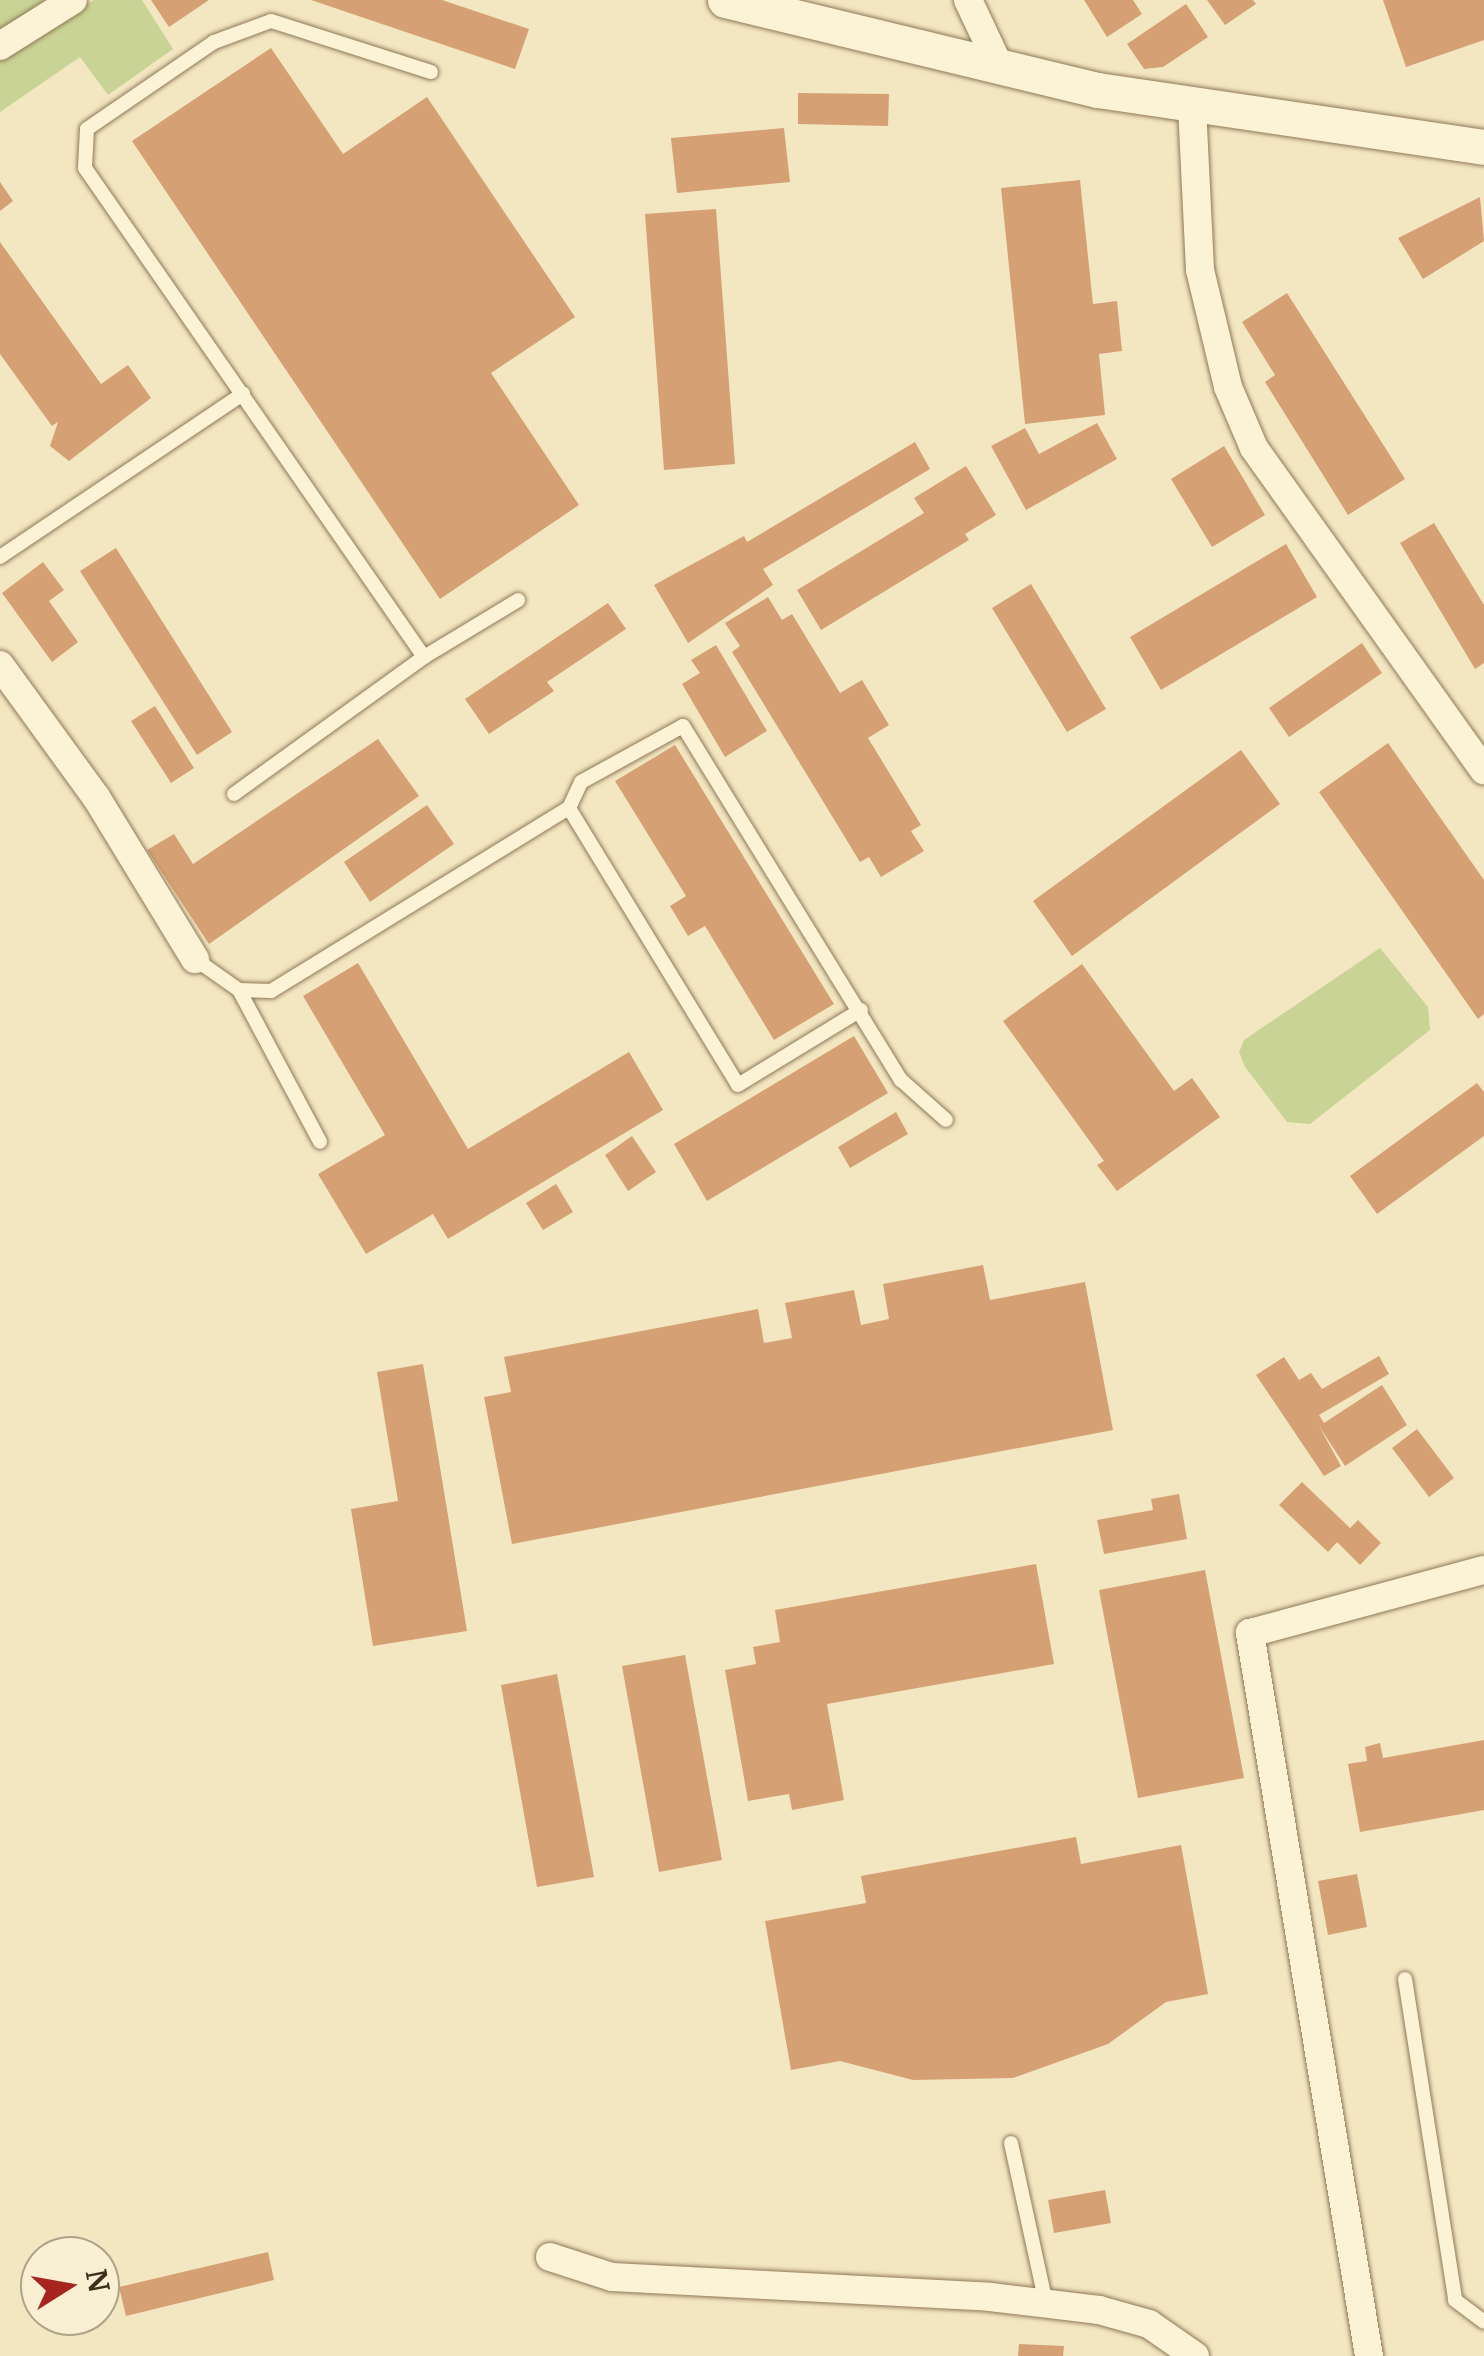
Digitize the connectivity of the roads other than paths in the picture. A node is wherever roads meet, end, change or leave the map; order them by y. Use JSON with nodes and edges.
{"nodes":[{"id":1,"x":73,"y":0,"type":"edge"},
{"id":2,"x":726,"y":0,"type":"edge"},
{"id":3,"x":968,"y":0,"type":"edge"},
{"id":4,"x":0,"y":46,"type":"edge"},
{"id":5,"x":999,"y":66,"type":"junction"},
{"id":6,"x":431,"y":72,"type":"dead end"},
{"id":7,"x":1192,"y":106,"type":"junction"},
{"id":8,"x":1484,"y":147,"type":"edge"},
{"id":9,"x":243,"y":394,"type":"junction"},
{"id":10,"x":0,"y":557,"type":"edge"},
{"id":11,"x":518,"y":600,"type":"dead end"},
{"id":12,"x":424,"y":657,"type":"junction"},
{"id":13,"x":0,"y":665,"type":"edge"},
{"id":14,"x":1484,"y":770,"type":"edge"},
{"id":15,"x":234,"y":794,"type":"dead end"},
{"id":16,"x":569,"y":808,"type":"junction"},
{"id":17,"x":195,"y":959,"type":"joint"},
{"id":18,"x":240,"y":990,"type":"junction"},
{"id":19,"x":861,"y":1010,"type":"junction"},
{"id":20,"x":946,"y":1120,"type":"dead end"},
{"id":21,"x":320,"y":1142,"type":"dead end"},
{"id":22,"x":1484,"y":1570,"type":"edge"},
{"id":23,"x":1406,"y":1979,"type":"dead end"},
{"id":24,"x":1011,"y":2143,"type":"dead end"},
{"id":25,"x":550,"y":2257,"type":"dead end"},
{"id":26,"x":1046,"y":2303,"type":"junction"},
{"id":27,"x":1484,"y":2322,"type":"edge"},
{"id":28,"x":1195,"y":2356,"type":"edge"},
{"id":29,"x":1369,"y":2356,"type":"edge"}],
"edges":[{"from":1,"to":4,"type":"street"},
{"from":2,"to":5,"type":"street"},
{"from":3,"to":5,"type":"street"},
{"from":5,"to":7,"type":"street"},
{"from":6,"to":9,"type":"lane"},
{"from":7,"to":8,"type":"street"},
{"from":7,"to":14,"type":"street"},
{"from":9,"to":10,"type":"lane"},
{"from":9,"to":12,"type":"lane"},
{"from":11,"to":12,"type":"lane"},
{"from":12,"to":15,"type":"lane"},
{"from":13,"to":17,"type":"street"},
{"from":16,"to":18,"type":"lane"},
{"from":16,"to":19,"type":"lane"},
{"from":16,"to":19,"type":"lane"},
{"from":17,"to":18,"type":"lane"},
{"from":18,"to":21,"type":"lane"},
{"from":19,"to":20,"type":"lane"},
{"from":22,"to":29,"type":"street"},
{"from":23,"to":27,"type":"lane"},
{"from":24,"to":26,"type":"lane"},
{"from":25,"to":26,"type":"street"},
{"from":26,"to":28,"type":"street"}]}
